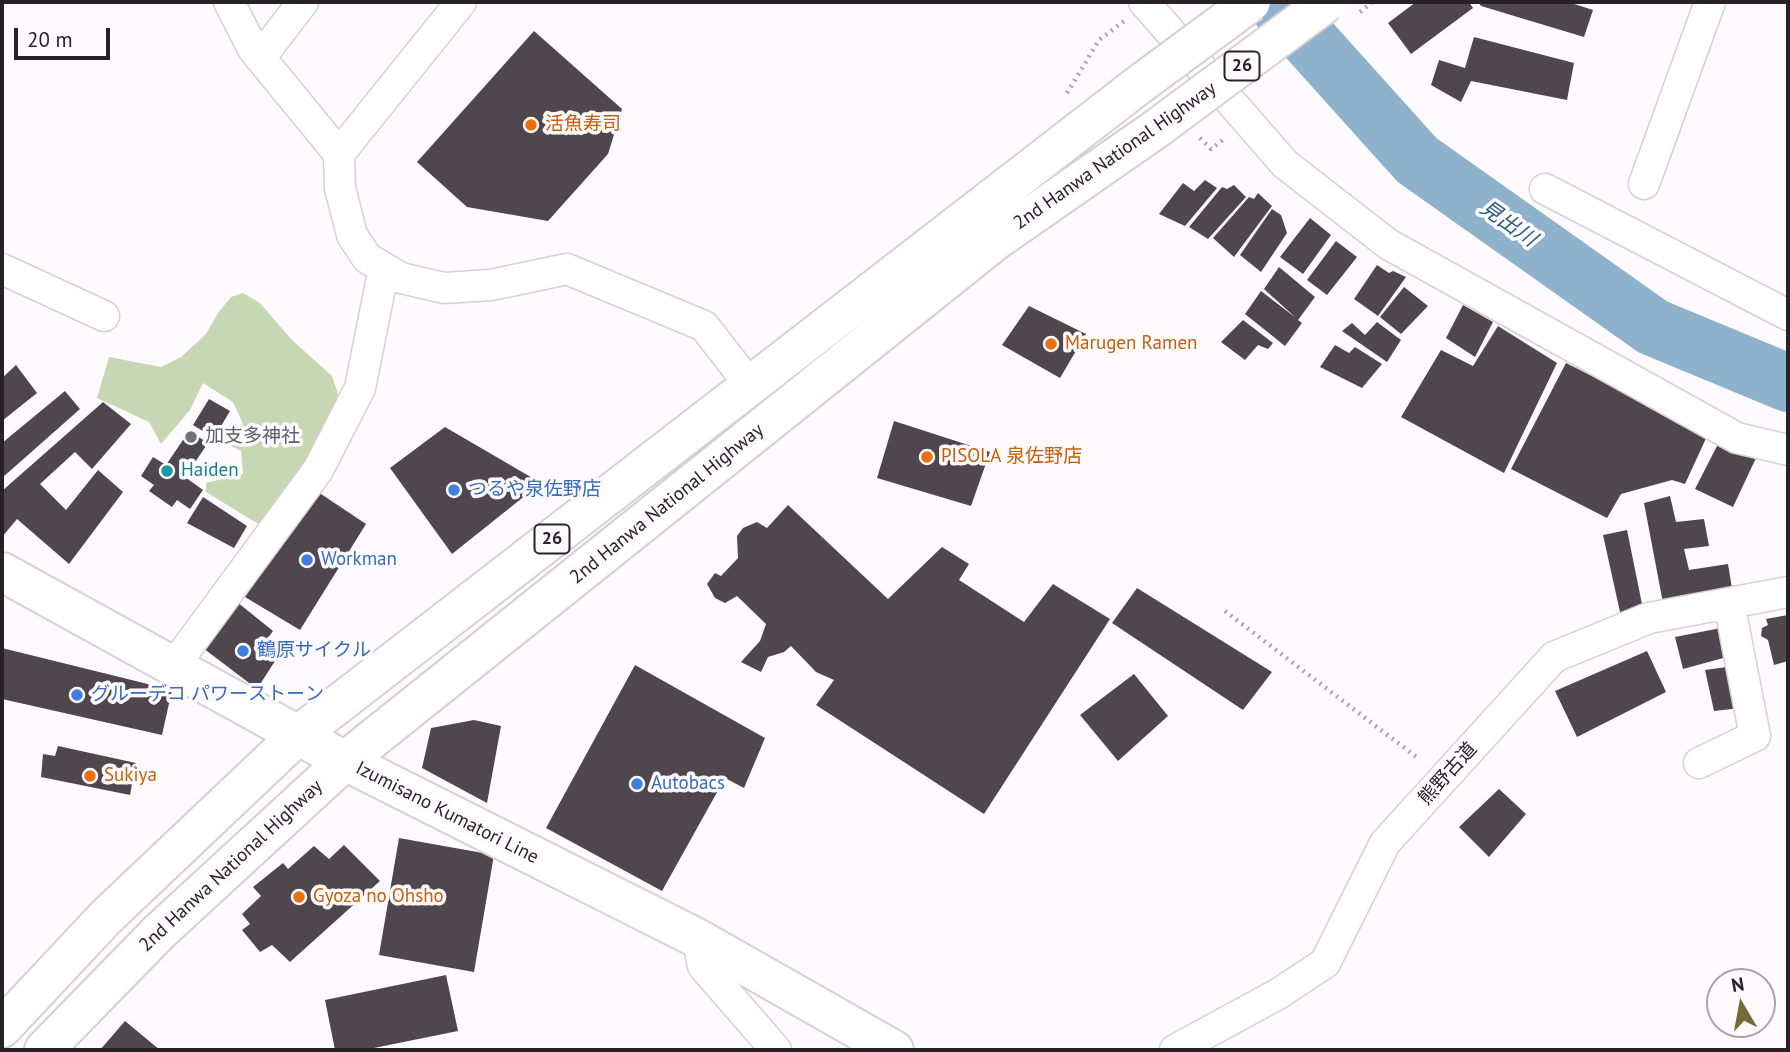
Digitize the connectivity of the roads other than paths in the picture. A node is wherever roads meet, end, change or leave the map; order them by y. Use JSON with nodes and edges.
{"nodes":[{"id":1,"x":229,"y":2,"type":"edge"},
{"id":2,"x":303,"y":2,"type":"edge"},
{"id":3,"x":461,"y":2,"type":"edge"},
{"id":4,"x":1251,"y":2,"type":"edge"},
{"id":5,"x":1328,"y":2,"type":"edge"},
{"id":6,"x":1710,"y":2,"type":"edge"},
{"id":7,"x":1145,"y":3,"type":"edge"},
{"id":8,"x":260,"y":58,"type":"junction"},
{"id":9,"x":339,"y":154,"type":"junction"},
{"id":10,"x":1644,"y":184,"type":"dead end"},
{"id":11,"x":1545,"y":189,"type":"dead end"},
{"id":12,"x":384,"y":268,"type":"junction"},
{"id":13,"x":2,"y":269,"type":"edge"},
{"id":14,"x":1788,"y":315,"type":"edge"},
{"id":15,"x":104,"y":316,"type":"dead end"},
{"id":16,"x":750,"y":385,"type":"junction"},
{"id":17,"x":1788,"y":450,"type":"edge"},
{"id":18,"x":2,"y":572,"type":"edge"},
{"id":19,"x":1788,"y":592,"type":"edge"},
{"id":20,"x":1729,"y":603,"type":"junction"},
{"id":21,"x":173,"y":667,"type":"junction"},
{"id":22,"x":297,"y":736,"type":"junction"},
{"id":23,"x":345,"y":761,"type":"junction"},
{"id":24,"x":1699,"y":763,"type":"dead end"},
{"id":25,"x":697,"y":938,"type":"junction"},
{"id":26,"x":2,"y":1028,"type":"edge"},
{"id":27,"x":44,"y":1050,"type":"edge"},
{"id":28,"x":776,"y":1050,"type":"edge"},
{"id":29,"x":894,"y":1050,"type":"edge"},
{"id":30,"x":1175,"y":1050,"type":"edge"}],
"edges":[{"from":1,"to":8,"type":"street"},
{"from":2,"to":8,"type":"street"},
{"from":3,"to":9,"type":"street"},
{"from":4,"to":16,"type":"main road","name":"2nd Hanwa National Highway","number":"26","bridge":true},
{"from":5,"to":23,"type":"main road","name":"2nd Hanwa National Highway","number":"26","bridge":true},
{"from":6,"to":10,"type":"street"},
{"from":7,"to":17,"type":"street"},
{"from":8,"to":9,"type":"street"},
{"from":9,"to":12,"type":"street"},
{"from":11,"to":14,"type":"street"},
{"from":12,"to":16,"type":"street"},
{"from":12,"to":21,"type":"street"},
{"from":13,"to":15,"type":"street"},
{"from":16,"to":22,"type":"main road","name":"2nd Hanwa National Highway","number":"26"},
{"from":18,"to":21,"type":"main road","name":"Izumisano Kumatori Line"},
{"from":19,"to":20,"type":"street","name":"熊野古道"},
{"from":20,"to":24,"type":"street"},
{"from":20,"to":30,"type":"street","name":"熊野古道"},
{"from":21,"to":22,"type":"main road","name":"Izumisano Kumatori Line"},
{"from":22,"to":23,"type":"main road","name":"Izumisano Kumatori Line"},
{"from":22,"to":26,"type":"main road","name":"2nd Hanwa National Highway","number":"26"},
{"from":23,"to":25,"type":"main road","name":"Izumisano Kumatori Line"},
{"from":23,"to":27,"type":"main road","name":"2nd Hanwa National Highway","number":"26"},
{"from":25,"to":28,"type":"street"},
{"from":25,"to":29,"type":"main road","name":"Izumisano Kumatori Line"}]}
